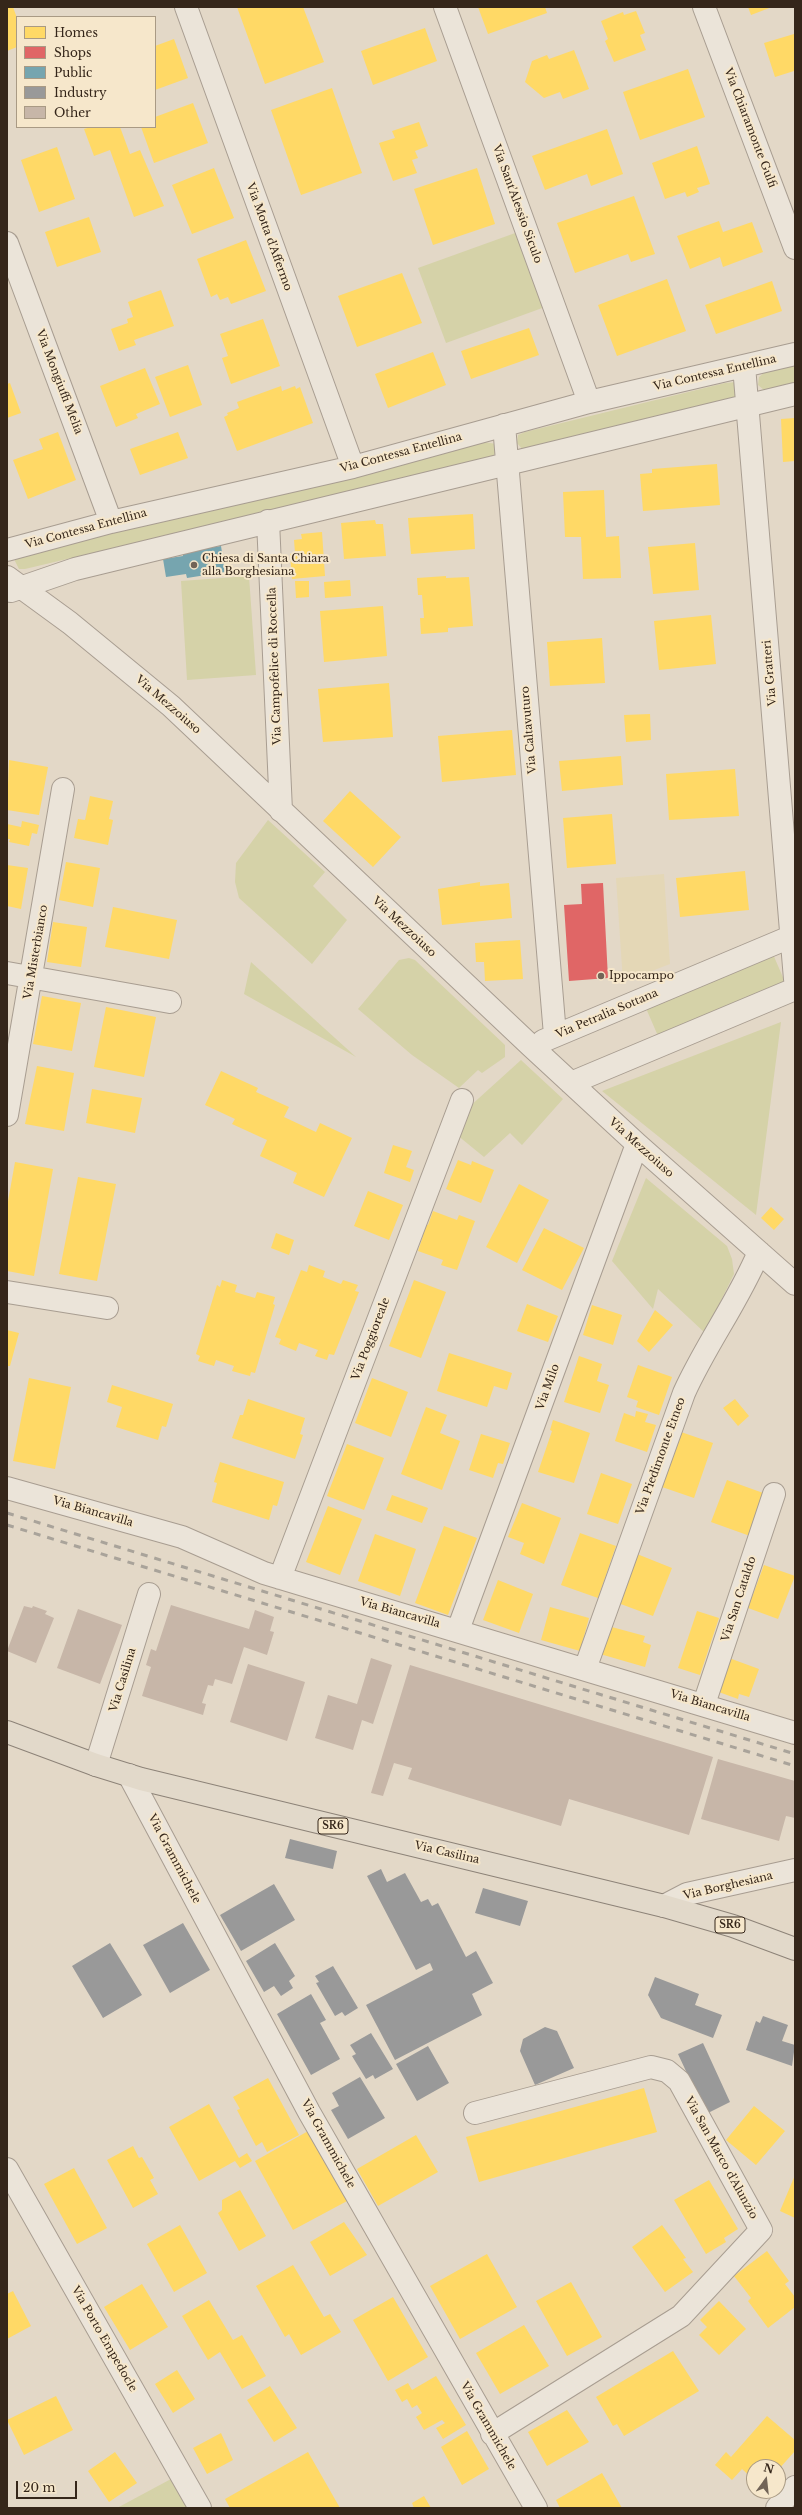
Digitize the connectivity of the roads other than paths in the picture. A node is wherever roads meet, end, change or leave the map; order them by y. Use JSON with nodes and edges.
{"nodes":[{"id":1,"x":186,"y":7,"type":"edge"},
{"id":2,"x":445,"y":7,"type":"edge"},
{"id":3,"x":704,"y":7,"type":"edge"},
{"id":4,"x":7,"y":243,"type":"edge"},
{"id":5,"x":795,"y":248,"type":"edge"},
{"id":6,"x":795,"y":354,"type":"edge"},
{"id":7,"x":744,"y":366,"type":"junction"},
{"id":8,"x":795,"y":394,"type":"edge"},
{"id":9,"x":589,"y":402,"type":"junction"},
{"id":10,"x":749,"y":406,"type":"junction"},
{"id":11,"x":504,"y":425,"type":"junction"},
{"id":12,"x":506,"y":464,"type":"junction"},
{"id":13,"x":353,"y":467,"type":"junction"},
{"id":14,"x":268,"y":521,"type":"junction"},
{"id":15,"x":111,"y":522,"type":"junction"},
{"id":16,"x":7,"y":550,"type":"edge"},
{"id":17,"x":11,"y":586,"type":"edge"},
{"id":18,"x":63,"y":788,"type":"dead end"},
{"id":19,"x":281,"y":811,"type":"junction"},
{"id":20,"x":793,"y":936,"type":"edge"},
{"id":21,"x":7,"y":973,"type":"edge"},
{"id":22,"x":32,"y":978,"type":"junction"},
{"id":23,"x":795,"y":980,"type":"edge"},
{"id":24,"x":795,"y":989,"type":"edge"},
{"id":25,"x":170,"y":1002,"type":"dead end"},
{"id":26,"x":555,"y":1035,"type":"junction"},
{"id":27,"x":531,"y":1046,"type":"junction"},
{"id":28,"x":571,"y":1083,"type":"junction"},
{"id":29,"x":462,"y":1100,"type":"dead end"},
{"id":30,"x":7,"y":1115,"type":"edge"},
{"id":31,"x":637,"y":1144,"type":"junction"},
{"id":32,"x":758,"y":1252,"type":"junction"},
{"id":33,"x":795,"y":1284,"type":"edge"},
{"id":34,"x":7,"y":1292,"type":"edge"},
{"id":35,"x":108,"y":1308,"type":"dead end"},
{"id":36,"x":7,"y":1488,"type":"edge"},
{"id":37,"x":774,"y":1494,"type":"dead end"},
{"id":38,"x":280,"y":1578,"type":"junction"},
{"id":39,"x":148,"y":1594,"type":"dead end"},
{"id":40,"x":458,"y":1630,"type":"junction"},
{"id":41,"x":585,"y":1669,"type":"junction"},
{"id":42,"x":704,"y":1704,"type":"junction"},
{"id":43,"x":7,"y":1732,"type":"edge"},
{"id":44,"x":795,"y":1732,"type":"edge"},
{"id":45,"x":96,"y":1765,"type":"junction"},
{"id":46,"x":129,"y":1775,"type":"junction"},
{"id":47,"x":795,"y":1870,"type":"edge"},
{"id":48,"x":664,"y":1906,"type":"junction"},
{"id":49,"x":795,"y":1949,"type":"edge"},
{"id":50,"x":475,"y":2113,"type":"dead end"},
{"id":51,"x":7,"y":2169,"type":"edge"},
{"id":52,"x":492,"y":2434,"type":"junction"},
{"id":53,"x":795,"y":2487,"type":"edge"},
{"id":54,"x":200,"y":2508,"type":"edge"},
{"id":55,"x":536,"y":2508,"type":"edge"},
{"id":56,"x":777,"y":2508,"type":"edge"}],
"edges":[{"from":1,"to":13,"type":"street","name":"Via Motta d'Affermo"},
{"from":2,"to":9,"type":"street","name":"Via Sant'Alessio Siculo"},
{"from":3,"to":5,"type":"street","name":"Via Chiaramonte Gulfi"},
{"from":4,"to":15,"type":"street","name":"Via Mongiuffi Melia"},
{"from":6,"to":7,"type":"street","name":"Via Contessa Entellina"},
{"from":7,"to":9,"type":"street","name":"Via Contessa Entellina"},
{"from":7,"to":10,"type":"street","name":"Via Gratteri"},
{"from":8,"to":10,"type":"street"},
{"from":9,"to":11,"type":"street","name":"Via Contessa Entellina"},
{"from":10,"to":12,"type":"street"},
{"from":10,"to":20,"type":"street","name":"Via Gratteri"},
{"from":11,"to":12,"type":"street","name":"Via Caltavuturo"},
{"from":11,"to":13,"type":"street","name":"Via Contessa Entellina"},
{"from":12,"to":14,"type":"street"},
{"from":12,"to":26,"type":"street","name":"Via Caltavuturo"},
{"from":13,"to":15,"type":"street","name":"Via Contessa Entellina"},
{"from":14,"to":17,"type":"street"},
{"from":14,"to":19,"type":"street","name":"Via Campofelice di Roccella"},
{"from":15,"to":16,"type":"street","name":"Via Contessa Entellina"},
{"from":17,"to":19,"type":"street","name":"Via Mezzoiuso"},
{"from":18,"to":22,"type":"street","name":"Via Misterbianco"},
{"from":19,"to":27,"type":"street","name":"Via Mezzoiuso"},
{"from":20,"to":23,"type":"street","name":"Via Gratteri"},
{"from":20,"to":26,"type":"street","name":"Via Petralia Sottana"},
{"from":21,"to":22,"type":"street"},
{"from":22,"to":25,"type":"street"},
{"from":22,"to":30,"type":"street","name":"Via Misterbianco"},
{"from":24,"to":28,"type":"street"},
{"from":26,"to":27,"type":"street","name":"Via Petralia Sottana"},
{"from":27,"to":28,"type":"street","name":"Via Mezzoiuso"},
{"from":28,"to":31,"type":"street","name":"Via Mezzoiuso"},
{"from":29,"to":38,"type":"street","name":"Via Poggioreale"},
{"from":31,"to":32,"type":"street","name":"Via Mezzoiuso"},
{"from":31,"to":40,"type":"street","name":"Via Milo"},
{"from":32,"to":33,"type":"street","name":"Via Mezzoiuso"},
{"from":32,"to":41,"type":"street","name":"Via Piedimonte Etneo"},
{"from":34,"to":35,"type":"street"},
{"from":36,"to":38,"type":"street","name":"Via Biancavilla"},
{"from":37,"to":42,"type":"street","name":"Via San Cataldo"},
{"from":38,"to":40,"type":"street","name":"Via Biancavilla"},
{"from":39,"to":45,"type":"street","name":"Via Casilina"},
{"from":40,"to":41,"type":"street","name":"Via Biancavilla"},
{"from":41,"to":42,"type":"street","name":"Via Biancavilla"},
{"from":42,"to":44,"type":"street","name":"Via Biancavilla"},
{"from":43,"to":45,"type":"main road","name":"Via Casilina","number":"SR6"},
{"from":45,"to":46,"type":"main road","name":"Via Casilina","number":"SR6"},
{"from":46,"to":48,"type":"main road","name":"Via Casilina","number":"SR6"},
{"from":46,"to":52,"type":"street","name":"Via Grammichele"},
{"from":47,"to":48,"type":"street","name":"Via Borghesiana"},
{"from":48,"to":49,"type":"main road","name":"Via Casilina","number":"SR6"},
{"from":50,"to":52,"type":"street","name":"Via San Marco d'Alunzio"},
{"from":51,"to":54,"type":"street","name":"Via Porto Empedocle"},
{"from":52,"to":55,"type":"street","name":"Via Grammichele"},
{"from":53,"to":56,"type":"street"}]}
